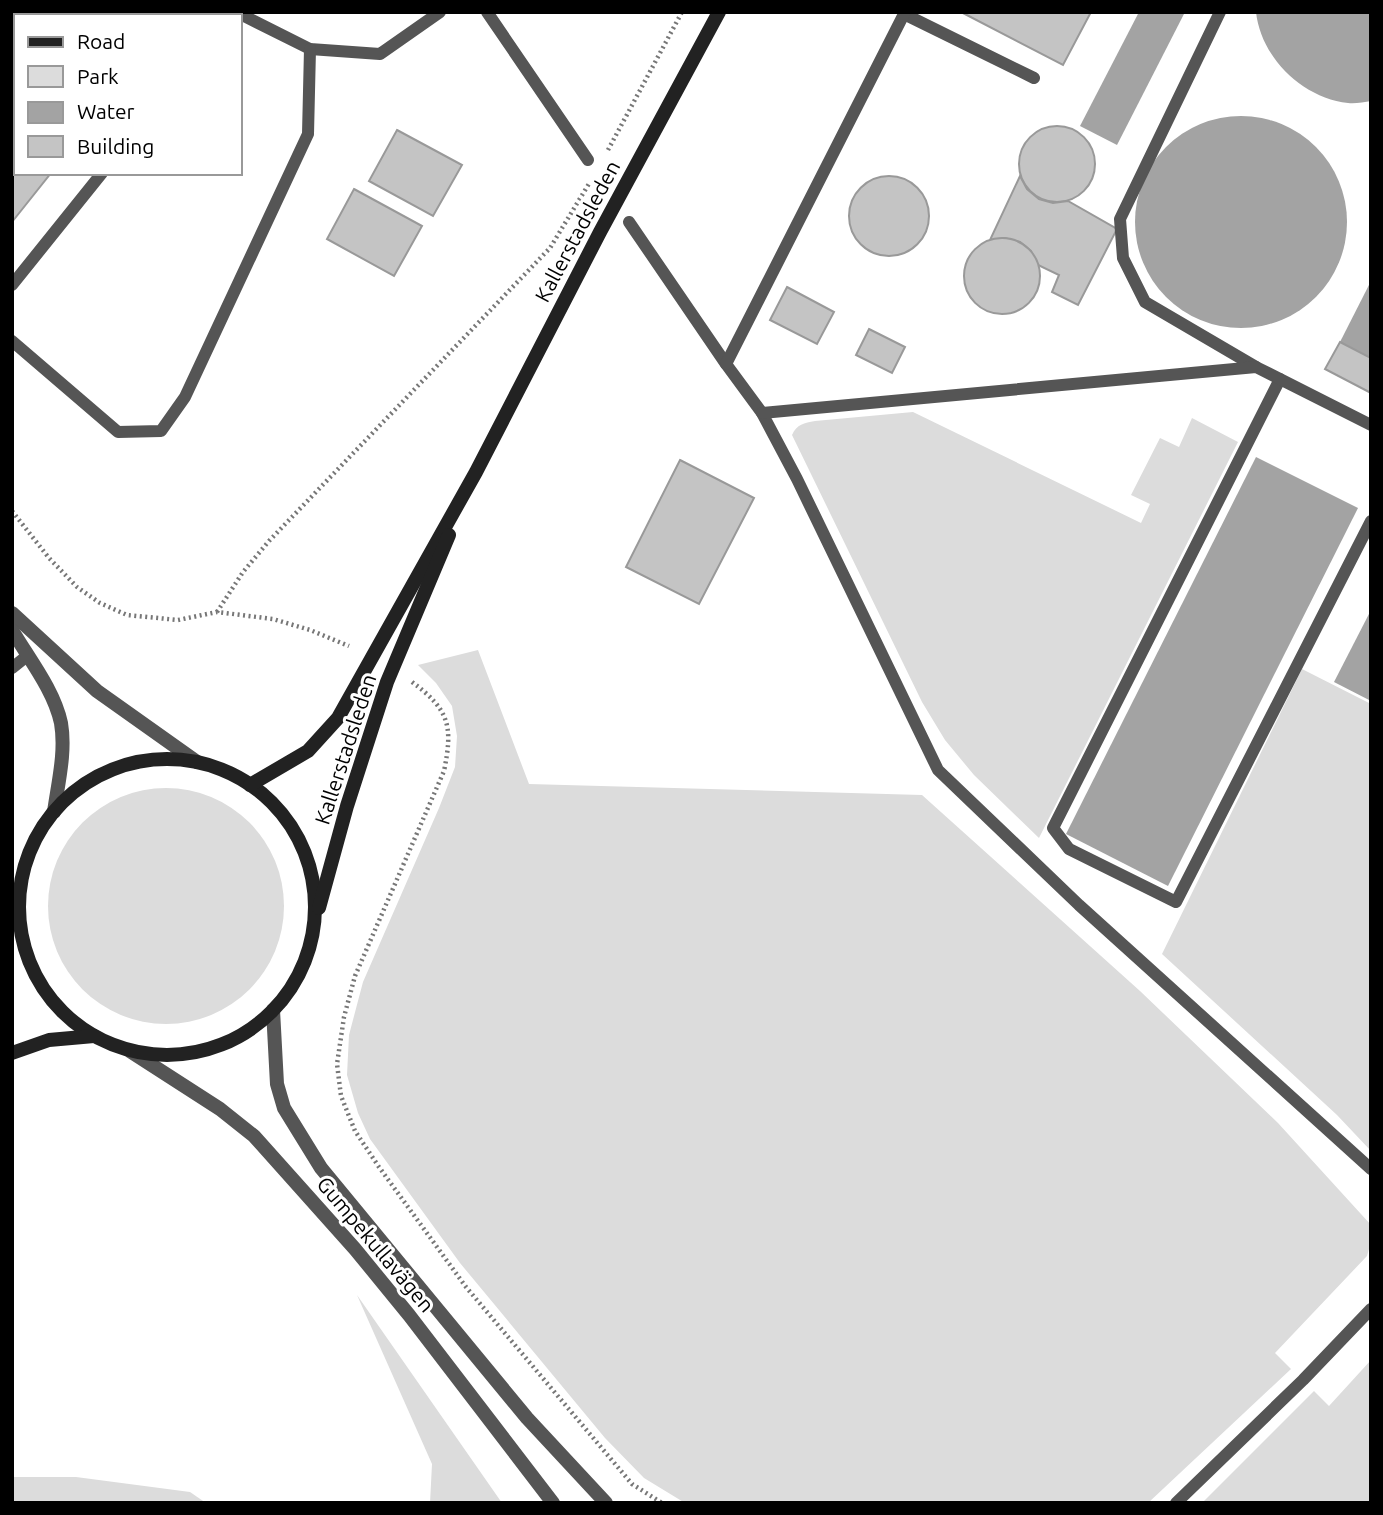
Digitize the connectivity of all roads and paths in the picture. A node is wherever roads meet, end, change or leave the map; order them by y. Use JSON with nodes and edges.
{"nodes":[{"id":1,"x":440,"y":12,"type":"edge"},
{"id":2,"x":487,"y":12,"type":"edge"},
{"id":3,"x":682,"y":12,"type":"edge"},
{"id":4,"x":719,"y":12,"type":"edge"},
{"id":5,"x":1220,"y":12,"type":"edge"},
{"id":6,"x":905,"y":13,"type":"edge"},
{"id":7,"x":242,"y":15,"type":"edge"},
{"id":8,"x":310,"y":49,"type":"junction"},
{"id":9,"x":1034,"y":78,"type":"dead end"},
{"id":10,"x":605,"y":155,"type":"dead end"},
{"id":11,"x":588,"y":160,"type":"dead end"},
{"id":12,"x":100,"y":175,"type":"edge"},
{"id":13,"x":592,"y":179,"type":"dead end"},
{"id":14,"x":629,"y":222,"type":"dead end"},
{"id":15,"x":12,"y":285,"type":"edge"},
{"id":16,"x":12,"y":341,"type":"edge"},
{"id":17,"x":726,"y":364,"type":"junction"},
{"id":18,"x":1256,"y":367,"type":"junction"},
{"id":19,"x":1280,"y":379,"type":"junction"},
{"id":20,"x":762,"y":413,"type":"junction"},
{"id":21,"x":1371,"y":425,"type":"edge"},
{"id":22,"x":475,"y":472,"type":"junction"},
{"id":23,"x":12,"y":511,"type":"edge"},
{"id":24,"x":1371,"y":521,"type":"edge"},
{"id":25,"x":217,"y":612,"type":"junction"},
{"id":26,"x":12,"y":613,"type":"edge"},
{"id":27,"x":12,"y":630,"type":"edge"},
{"id":28,"x":349,"y":646,"type":"dead end"},
{"id":29,"x":27,"y":656,"type":"junction"},
{"id":30,"x":12,"y":668,"type":"edge"},
{"id":31,"x":409,"y":680,"type":"dead end"},
{"id":32,"x":197,"y":762,"type":"junction"},
{"id":33,"x":250,"y":785,"type":"junction"},
{"id":34,"x":54,"y":812,"type":"junction"},
{"id":35,"x":19,"y":897,"type":"junction"},
{"id":36,"x":12,"y":913,"type":"edge"},
{"id":37,"x":314,"y":927,"type":"junction"},
{"id":38,"x":273,"y":1010,"type":"junction"},
{"id":39,"x":94,"y":1036,"type":"junction"},
{"id":40,"x":130,"y":1051,"type":"junction"},
{"id":41,"x":12,"y":1053,"type":"edge"},
{"id":42,"x":1371,"y":1169,"type":"edge"},
{"id":43,"x":1371,"y":1309,"type":"edge"},
{"id":44,"x":553,"y":1503,"type":"edge"},
{"id":45,"x":606,"y":1503,"type":"edge"},
{"id":46,"x":662,"y":1503,"type":"edge"},
{"id":47,"x":1175,"y":1503,"type":"edge"}],
"edges":[{"from":1,"to":8,"type":"lane"},
{"from":2,"to":11,"type":"lane"},
{"from":3,"to":10,"type":"path"},
{"from":4,"to":22,"type":"main road","name":"Kallerstadsleden"},
{"from":5,"to":18,"type":"lane"},
{"from":6,"to":9,"type":"lane"},
{"from":6,"to":17,"type":"lane"},
{"from":7,"to":8,"type":"lane"},
{"from":8,"to":16,"type":"lane"},
{"from":12,"to":15,"type":"lane"},
{"from":13,"to":25,"type":"path"},
{"from":14,"to":17,"type":"lane"},
{"from":17,"to":20,"type":"lane"},
{"from":18,"to":19,"type":"lane"},
{"from":18,"to":20,"type":"lane"},
{"from":19,"to":21,"type":"lane"},
{"from":19,"to":24,"type":"lane"},
{"from":20,"to":42,"type":"lane"},
{"from":22,"to":33,"type":"main road","name":"Kallerstadsleden"},
{"from":22,"to":37,"type":"main road","name":"Kallerstadsleden"},
{"from":23,"to":25,"type":"path"},
{"from":25,"to":28,"type":"path"},
{"from":26,"to":32,"type":"street"},
{"from":27,"to":29,"type":"street"},
{"from":29,"to":30,"type":"lane"},
{"from":29,"to":34,"type":"street"},
{"from":31,"to":46,"type":"path"},
{"from":32,"to":33,"type":"main road"},
{"from":32,"to":34,"type":"main road"},
{"from":33,"to":37,"type":"main road"},
{"from":34,"to":35,"type":"main road"},
{"from":35,"to":36,"type":"main road"},
{"from":35,"to":39,"type":"main road"},
{"from":37,"to":38,"type":"main road","name":"Kallerstadsleden"},
{"from":38,"to":40,"type":"main road","name":"Kallerstadsleden"},
{"from":38,"to":45,"type":"street","name":"Gumpekullavägen"},
{"from":39,"to":40,"type":"main road","name":"Kallerstadsleden"},
{"from":39,"to":41,"type":"main road"},
{"from":40,"to":44,"type":"street","name":"Gumpekullavägen"},
{"from":43,"to":47,"type":"lane"}]}
